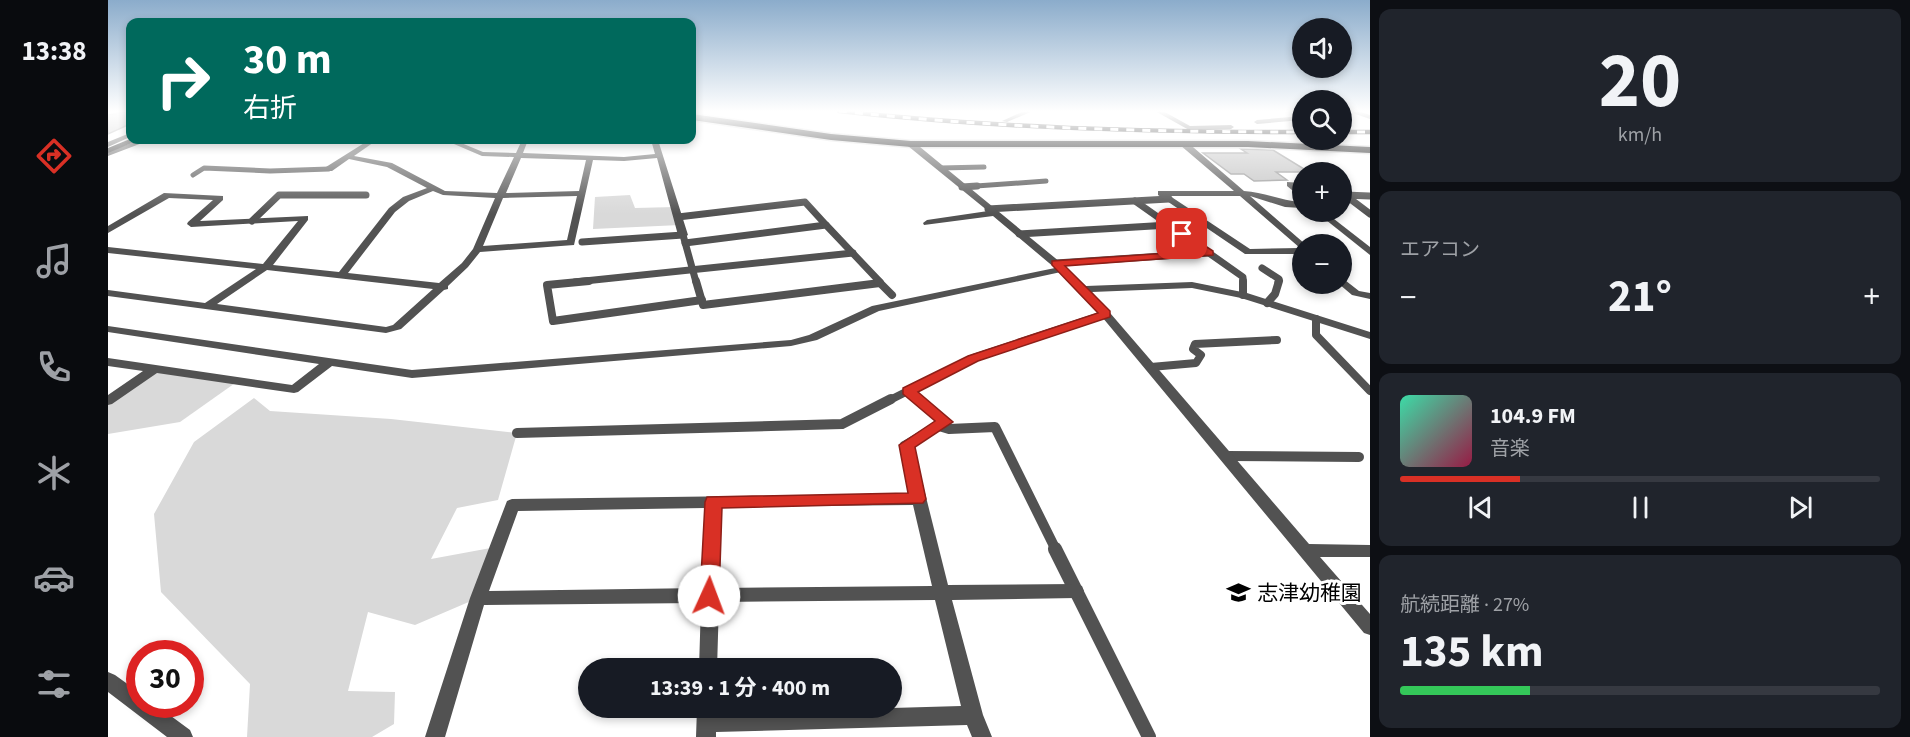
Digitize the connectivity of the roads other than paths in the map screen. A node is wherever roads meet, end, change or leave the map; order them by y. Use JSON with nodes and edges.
{"nodes":[{"id":1,"x":123,"y":145,"type":"edge"},
{"id":2,"x":129,"y":145,"type":"edge"},
{"id":3,"x":365,"y":145,"type":"edge"},
{"id":4,"x":462,"y":145,"type":"edge"},
{"id":5,"x":523,"y":145,"type":"edge"},
{"id":6,"x":656,"y":145,"type":"edge"},
{"id":7,"x":913,"y":145,"type":"edge"},
{"id":8,"x":1186,"y":145,"type":"edge"},
{"id":9,"x":1247,"y":145,"type":"edge"},
{"id":10,"x":1370,"y":150,"type":"edge"},
{"id":11,"x":108,"y":152,"type":"edge"},
{"id":12,"x":520,"y":156,"type":"junction"},
{"id":13,"x":659,"y":156,"type":"junction"},
{"id":14,"x":348,"y":157,"type":"junction"},
{"id":15,"x":590,"y":158,"type":"junction"},
{"id":16,"x":984,"y":167,"type":"dead end"},
{"id":17,"x":940,"y":168,"type":"junction"},
{"id":18,"x":329,"y":169,"type":"joint"},
{"id":19,"x":193,"y":175,"type":"dead end"},
{"id":20,"x":1046,"y":182,"type":"dead end"},
{"id":21,"x":962,"y":187,"type":"junction"},
{"id":22,"x":434,"y":189,"type":"junction"},
{"id":23,"x":582,"y":193,"type":"junction"},
{"id":24,"x":1240,"y":193,"type":"junction"},
{"id":25,"x":366,"y":195,"type":"dead end"},
{"id":26,"x":1352,"y":195,"type":"edge"},
{"id":27,"x":501,"y":196,"type":"junction"},
{"id":28,"x":1370,"y":196,"type":"edge"},
{"id":29,"x":1169,"y":199,"type":"junction"},
{"id":30,"x":1134,"y":201,"type":"junction"},
{"id":31,"x":1352,"y":201,"type":"edge"},
{"id":32,"x":1292,"y":203,"type":"edge"},
{"id":33,"x":991,"y":211,"type":"junction"},
{"id":34,"x":1370,"y":214,"type":"edge"},
{"id":35,"x":678,"y":217,"type":"junction"},
{"id":36,"x":252,"y":221,"type":"junction"},
{"id":37,"x":1332,"y":222,"type":"edge"},
{"id":38,"x":927,"y":223,"type":"dead end"},
{"id":39,"x":826,"y":225,"type":"junction"},
{"id":40,"x":1169,"y":225,"type":"junction"},
{"id":41,"x":108,"y":230,"type":"edge"},
{"id":42,"x":1019,"y":234,"type":"junction"},
{"id":43,"x":1292,"y":237,"type":"edge"},
{"id":44,"x":684,"y":239,"type":"junction"},
{"id":45,"x":582,"y":242,"type":"dead end"},
{"id":46,"x":477,"y":249,"type":"junction"},
{"id":47,"x":108,"y":250,"type":"edge"},
{"id":48,"x":1292,"y":251,"type":"edge"},
{"id":49,"x":1370,"y":252,"type":"edge"},
{"id":50,"x":853,"y":253,"type":"junction"},
{"id":51,"x":1209,"y":253,"type":"junction"},
{"id":52,"x":267,"y":266,"type":"junction"},
{"id":53,"x":1059,"y":266,"type":"junction"},
{"id":54,"x":1262,"y":268,"type":"dead end"},
{"id":55,"x":693,"y":270,"type":"junction"},
{"id":56,"x":342,"y":275,"type":"junction"},
{"id":57,"x":880,"y":282,"type":"junction"},
{"id":58,"x":444,"y":286,"type":"junction"},
{"id":59,"x":1084,"y":289,"type":"junction"},
{"id":60,"x":1352,"y":290,"type":"edge"},
{"id":61,"x":108,"y":293,"type":"edge"},
{"id":62,"x":892,"y":295,"type":"dead end"},
{"id":63,"x":1243,"y":295,"type":"junction"},
{"id":64,"x":1370,"y":296,"type":"edge"},
{"id":65,"x":702,"y":300,"type":"junction"},
{"id":66,"x":1267,"y":303,"type":"junction"},
{"id":67,"x":206,"y":307,"type":"junction"},
{"id":68,"x":1106,"y":314,"type":"junction"},
{"id":69,"x":1316,"y":319,"type":"junction"},
{"id":70,"x":108,"y":329,"type":"edge"},
{"id":71,"x":1370,"y":336,"type":"edge"},
{"id":72,"x":1277,"y":340,"type":"dead end"},
{"id":73,"x":108,"y":362,"type":"edge"},
{"id":74,"x":328,"y":363,"type":"junction"},
{"id":75,"x":1151,"y":367,"type":"junction"},
{"id":76,"x":154,"y":369,"type":"junction"},
{"id":77,"x":908,"y":391,"type":"junction"},
{"id":78,"x":1370,"y":392,"type":"edge"},
{"id":79,"x":108,"y":401,"type":"edge"},
{"id":80,"x":939,"y":426,"type":"junction"},
{"id":81,"x":517,"y":432,"type":"dead end"},
{"id":82,"x":906,"y":445,"type":"joint"},
{"id":83,"x":1227,"y":456,"type":"junction"},
{"id":84,"x":1359,"y":457,"type":"dead end"},
{"id":85,"x":917,"y":499,"type":"junction"},
{"id":86,"x":713,"y":502,"type":"junction"},
{"id":87,"x":1306,"y":550,"type":"junction"},
{"id":88,"x":1370,"y":551,"type":"edge"},
{"id":89,"x":1076,"y":591,"type":"junction"},
{"id":90,"x":942,"y":594,"type":"junction"},
{"id":91,"x":709,"y":596,"type":"junction"},
{"id":92,"x":478,"y":598,"type":"junction"},
{"id":93,"x":1370,"y":627,"type":"edge"},
{"id":94,"x":708,"y":658,"type":"edge"},
{"id":95,"x":108,"y":681,"type":"edge"},
{"id":96,"x":126,"y":694,"type":"edge"},
{"id":97,"x":974,"y":716,"type":"junction"},
{"id":98,"x":157,"y":718,"type":"edge"},
{"id":99,"x":707,"y":722,"type":"edge"},
{"id":100,"x":183,"y":737,"type":"edge"},
{"id":101,"x":435,"y":737,"type":"edge"},
{"id":102,"x":982,"y":737,"type":"edge"},
{"id":103,"x":1149,"y":737,"type":"edge"}],
"edges":[{"from":1,"to":11,"type":"street"},
{"from":2,"to":11,"type":"street"},
{"from":3,"to":14,"type":"street"},
{"from":4,"to":12,"type":"street"},
{"from":5,"to":12,"type":"street"},
{"from":6,"to":13,"type":"street"},
{"from":7,"to":17,"type":"street"},
{"from":8,"to":24,"type":"street"},
{"from":9,"to":10,"type":"highway"},
{"from":12,"to":15,"type":"street"},
{"from":12,"to":27,"type":"street"},
{"from":13,"to":15,"type":"street"},
{"from":13,"to":35,"type":"street"},
{"from":14,"to":18,"type":"street"},
{"from":14,"to":22,"type":"street"},
{"from":15,"to":23,"type":"street"},
{"from":16,"to":17,"type":"lane"},
{"from":17,"to":21,"type":"street"},
{"from":18,"to":19,"type":"lane"},
{"from":20,"to":21,"type":"lane"},
{"from":21,"to":33,"type":"street"},
{"from":22,"to":27,"type":"street"},
{"from":22,"to":56,"type":"street"},
{"from":23,"to":27,"type":"street"},
{"from":23,"to":46,"type":"street"},
{"from":24,"to":29,"type":"street"},
{"from":24,"to":32,"type":"street"},
{"from":24,"to":43,"type":"street"},
{"from":25,"to":36,"type":"lane"},
{"from":26,"to":28,"type":"lane"},
{"from":27,"to":46,"type":"street"},
{"from":29,"to":30,"type":"lane"},
{"from":29,"to":48,"type":"street"},
{"from":30,"to":33,"type":"lane"},
{"from":30,"to":40,"type":"lane"},
{"from":31,"to":34,"type":"lane"},
{"from":33,"to":38,"type":"street"},
{"from":33,"to":42,"type":"street"},
{"from":35,"to":39,"type":"lane"},
{"from":35,"to":44,"type":"street"},
{"from":36,"to":41,"type":"street"},
{"from":36,"to":52,"type":"street"},
{"from":37,"to":49,"type":"street"},
{"from":39,"to":44,"type":"lane"},
{"from":39,"to":50,"type":"lane"},
{"from":40,"to":42,"type":"lane"},
{"from":40,"to":51,"type":"lane"},
{"from":42,"to":53,"type":"street"},
{"from":44,"to":45,"type":"lane"},
{"from":44,"to":55,"type":"lane"},
{"from":46,"to":58,"type":"street"},
{"from":47,"to":52,"type":"street"},
{"from":50,"to":55,"type":"lane"},
{"from":50,"to":57,"type":"lane"},
{"from":51,"to":53,"type":"lane"},
{"from":51,"to":63,"type":"lane"},
{"from":52,"to":56,"type":"street"},
{"from":52,"to":67,"type":"street"},
{"from":53,"to":59,"type":"street"},
{"from":53,"to":74,"type":"street"},
{"from":54,"to":66,"type":"lane"},
{"from":55,"to":65,"type":"lane"},
{"from":55,"to":65,"type":"lane"},
{"from":56,"to":58,"type":"street"},
{"from":57,"to":62,"type":"lane"},
{"from":57,"to":65,"type":"lane"},
{"from":58,"to":67,"type":"street"},
{"from":59,"to":63,"type":"street"},
{"from":59,"to":68,"type":"street"},
{"from":60,"to":64,"type":"street"},
{"from":61,"to":67,"type":"street"},
{"from":63,"to":66,"type":"street"},
{"from":66,"to":69,"type":"street"},
{"from":68,"to":75,"type":"street"},
{"from":68,"to":77,"type":"lane"},
{"from":69,"to":71,"type":"street"},
{"from":69,"to":78,"type":"lane"},
{"from":70,"to":74,"type":"street"},
{"from":72,"to":75,"type":"lane"},
{"from":73,"to":76,"type":"street"},
{"from":74,"to":76,"type":"street"},
{"from":75,"to":83,"type":"street"},
{"from":76,"to":79,"type":"street"},
{"from":77,"to":80,"type":"lane"},
{"from":77,"to":81,"type":"lane"},
{"from":80,"to":82,"type":"lane"},
{"from":80,"to":89,"type":"lane"},
{"from":82,"to":85,"type":"street"},
{"from":83,"to":84,"type":"lane"},
{"from":83,"to":87,"type":"street"},
{"from":85,"to":86,"type":"street"},
{"from":85,"to":90,"type":"street"},
{"from":86,"to":91,"type":"street"},
{"from":86,"to":92,"type":"street"},
{"from":87,"to":88,"type":"street"},
{"from":87,"to":93,"type":"street"},
{"from":89,"to":90,"type":"street"},
{"from":89,"to":103,"type":"lane"},
{"from":90,"to":91,"type":"street"},
{"from":90,"to":97,"type":"street"},
{"from":91,"to":92,"type":"street"},
{"from":91,"to":94,"type":"street"},
{"from":92,"to":101,"type":"street"},
{"from":95,"to":96,"type":"street"},
{"from":97,"to":99,"type":"street"},
{"from":97,"to":102,"type":"street"},
{"from":98,"to":100,"type":"street"}]}
